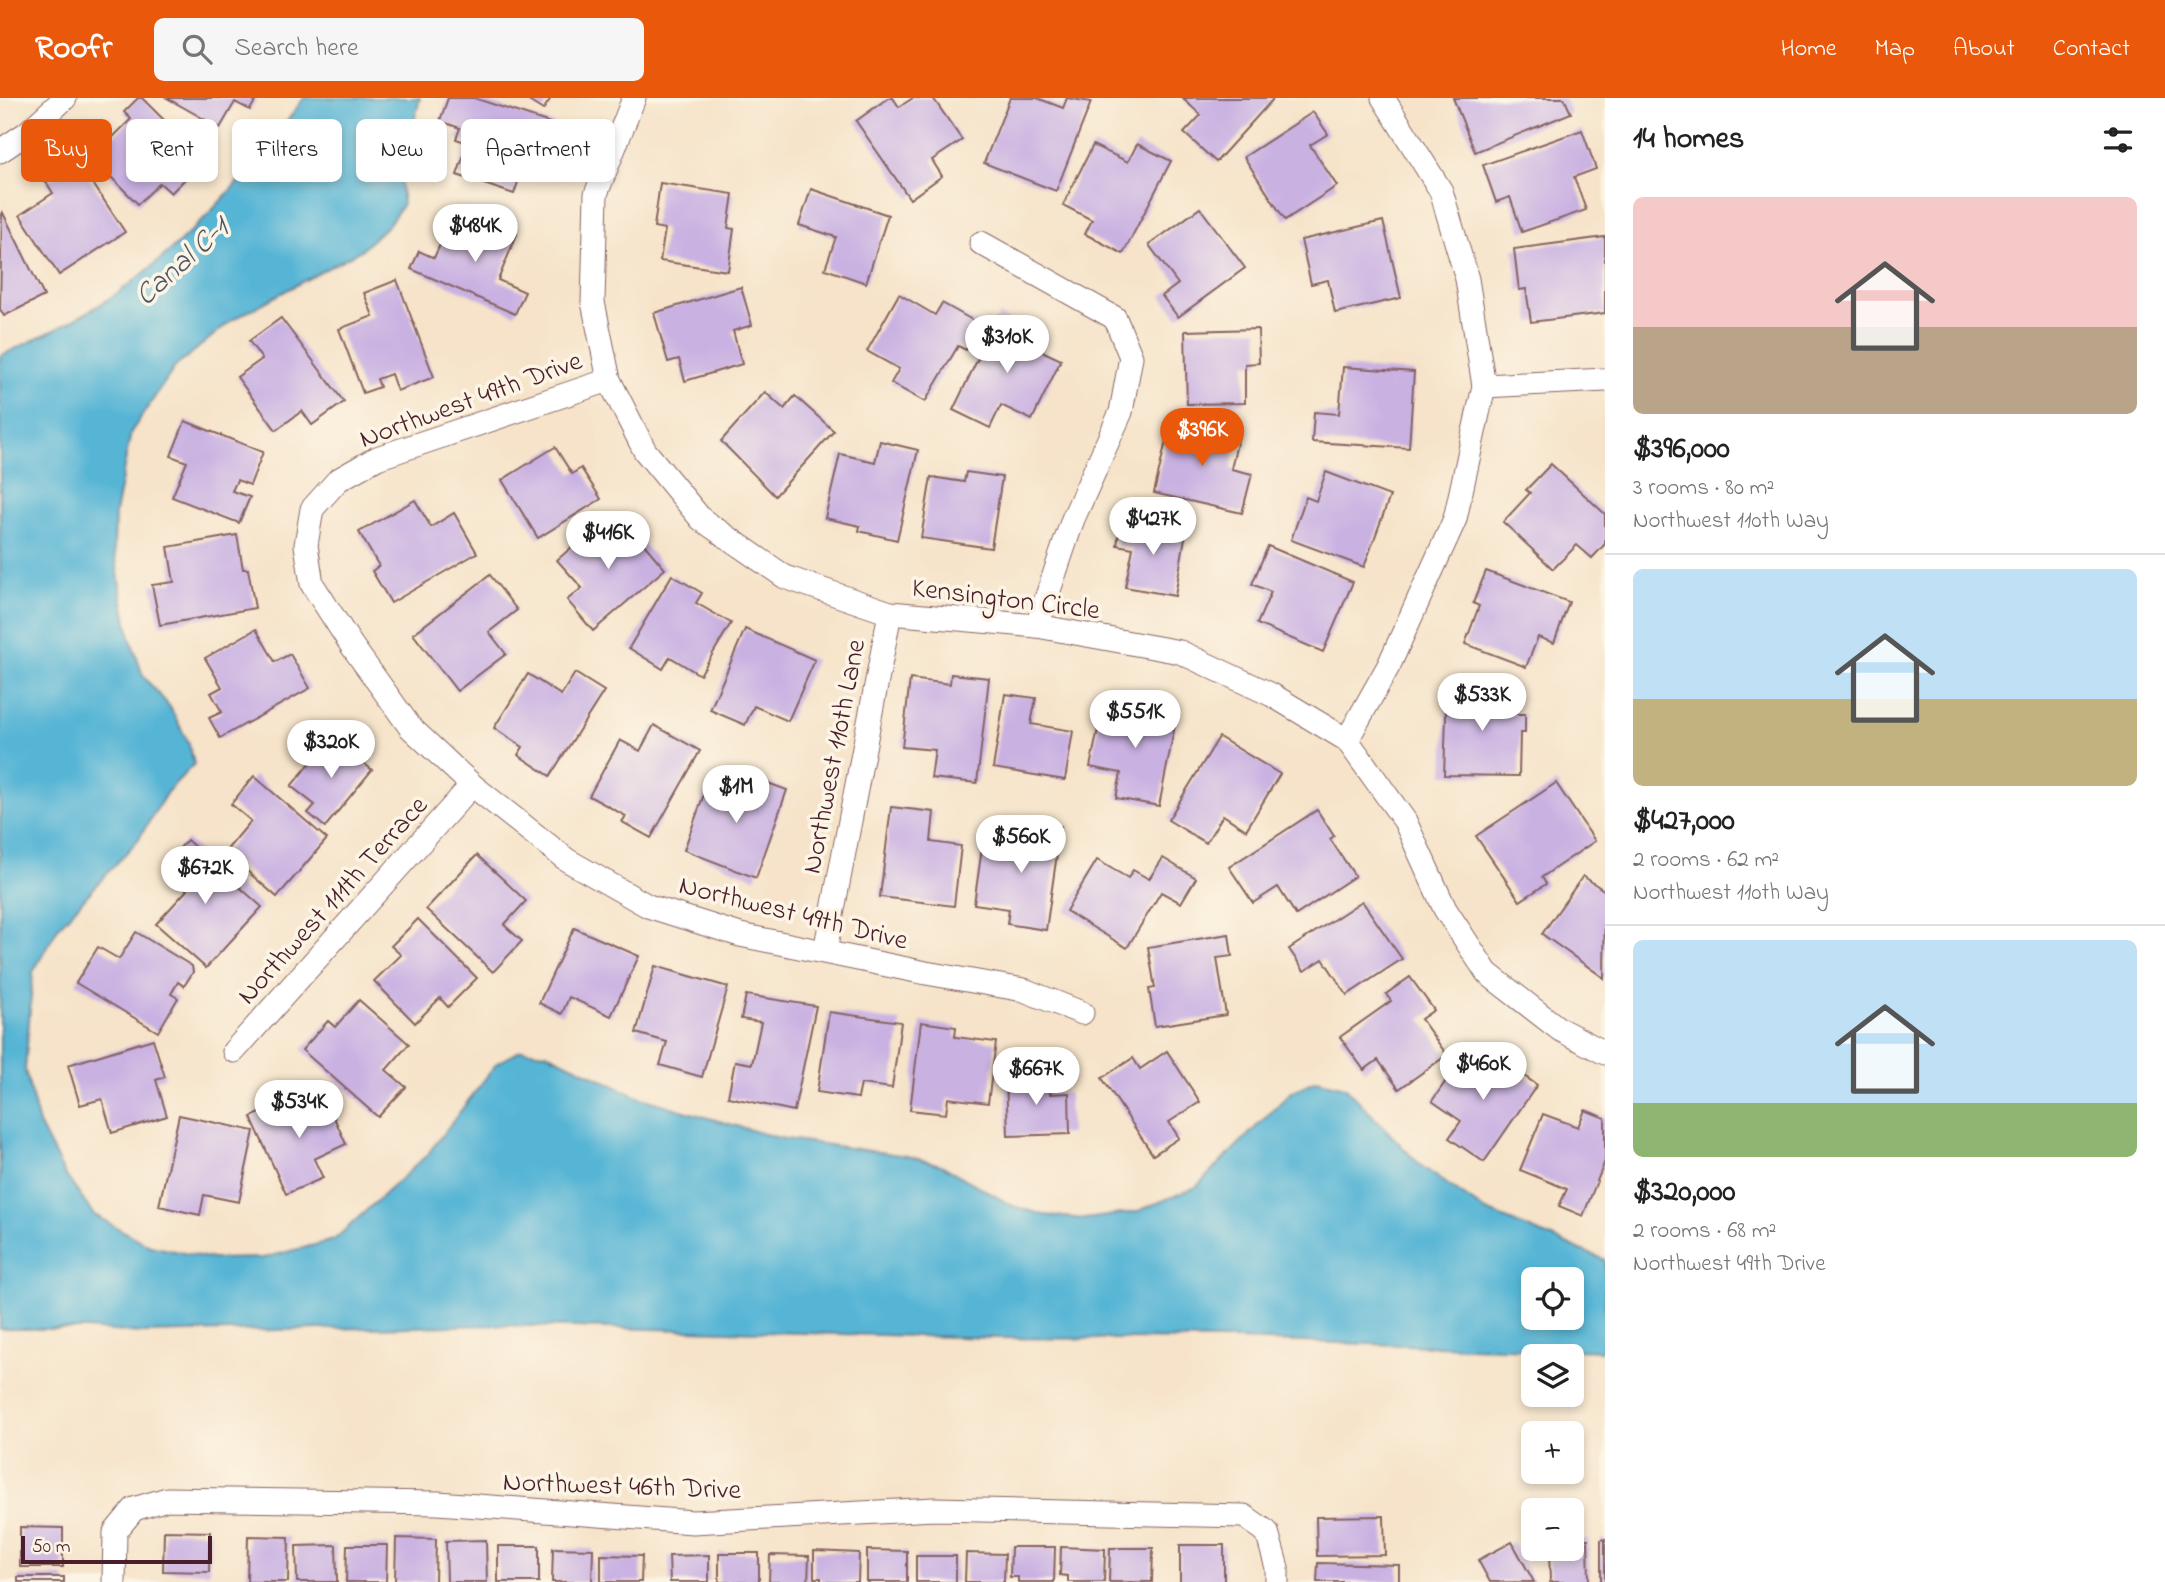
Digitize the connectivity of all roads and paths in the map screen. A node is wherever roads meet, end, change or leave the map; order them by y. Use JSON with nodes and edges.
{"nodes":[{"id":1,"x":65,"y":98,"type":"edge"},
{"id":2,"x":634,"y":98,"type":"edge"},
{"id":3,"x":1383,"y":98,"type":"edge"},
{"id":4,"x":0,"y":151,"type":"edge"},
{"id":5,"x":981,"y":243,"type":"dead end"},
{"id":6,"x":609,"y":380,"type":"junction"},
{"id":7,"x":1605,"y":380,"type":"edge"},
{"id":8,"x":1484,"y":386,"type":"junction"},
{"id":9,"x":890,"y":613,"type":"junction"},
{"id":10,"x":1037,"y":626,"type":"junction"},
{"id":11,"x":1347,"y":740,"type":"junction"},
{"id":12,"x":472,"y":785,"type":"junction"},
{"id":13,"x":825,"y":951,"type":"junction"},
{"id":14,"x":1082,"y":1013,"type":"dead end"},
{"id":15,"x":234,"y":1052,"type":"dead end"},
{"id":16,"x":1605,"y":1052,"type":"edge"},
{"id":17,"x":114,"y":1582,"type":"edge"},
{"id":18,"x":1277,"y":1582,"type":"edge"}],
"edges":[{"from":1,"to":4,"type":"street"},
{"from":2,"to":6,"type":"street","name":"Kensington Circle"},
{"from":3,"to":8,"type":"street"},
{"from":5,"to":10,"type":"street"},
{"from":6,"to":9,"type":"street","name":"Kensington Circle"},
{"from":6,"to":12,"type":"street","name":"Northwest 49th Drive"},
{"from":7,"to":8,"type":"street"},
{"from":8,"to":11,"type":"street"},
{"from":9,"to":10,"type":"street","name":"Kensington Circle"},
{"from":9,"to":13,"type":"street","name":"Northwest 110th Lane"},
{"from":10,"to":11,"type":"street","name":"Kensington Circle"},
{"from":11,"to":16,"type":"street","name":"Kensington Circle"},
{"from":12,"to":13,"type":"street","name":"Northwest 49th Drive"},
{"from":12,"to":15,"type":"street","name":"Northwest 111th Terrace"},
{"from":13,"to":14,"type":"street","name":"Northwest 49th Drive"},
{"from":17,"to":18,"type":"street","name":"Northwest 46th Drive"}]}
